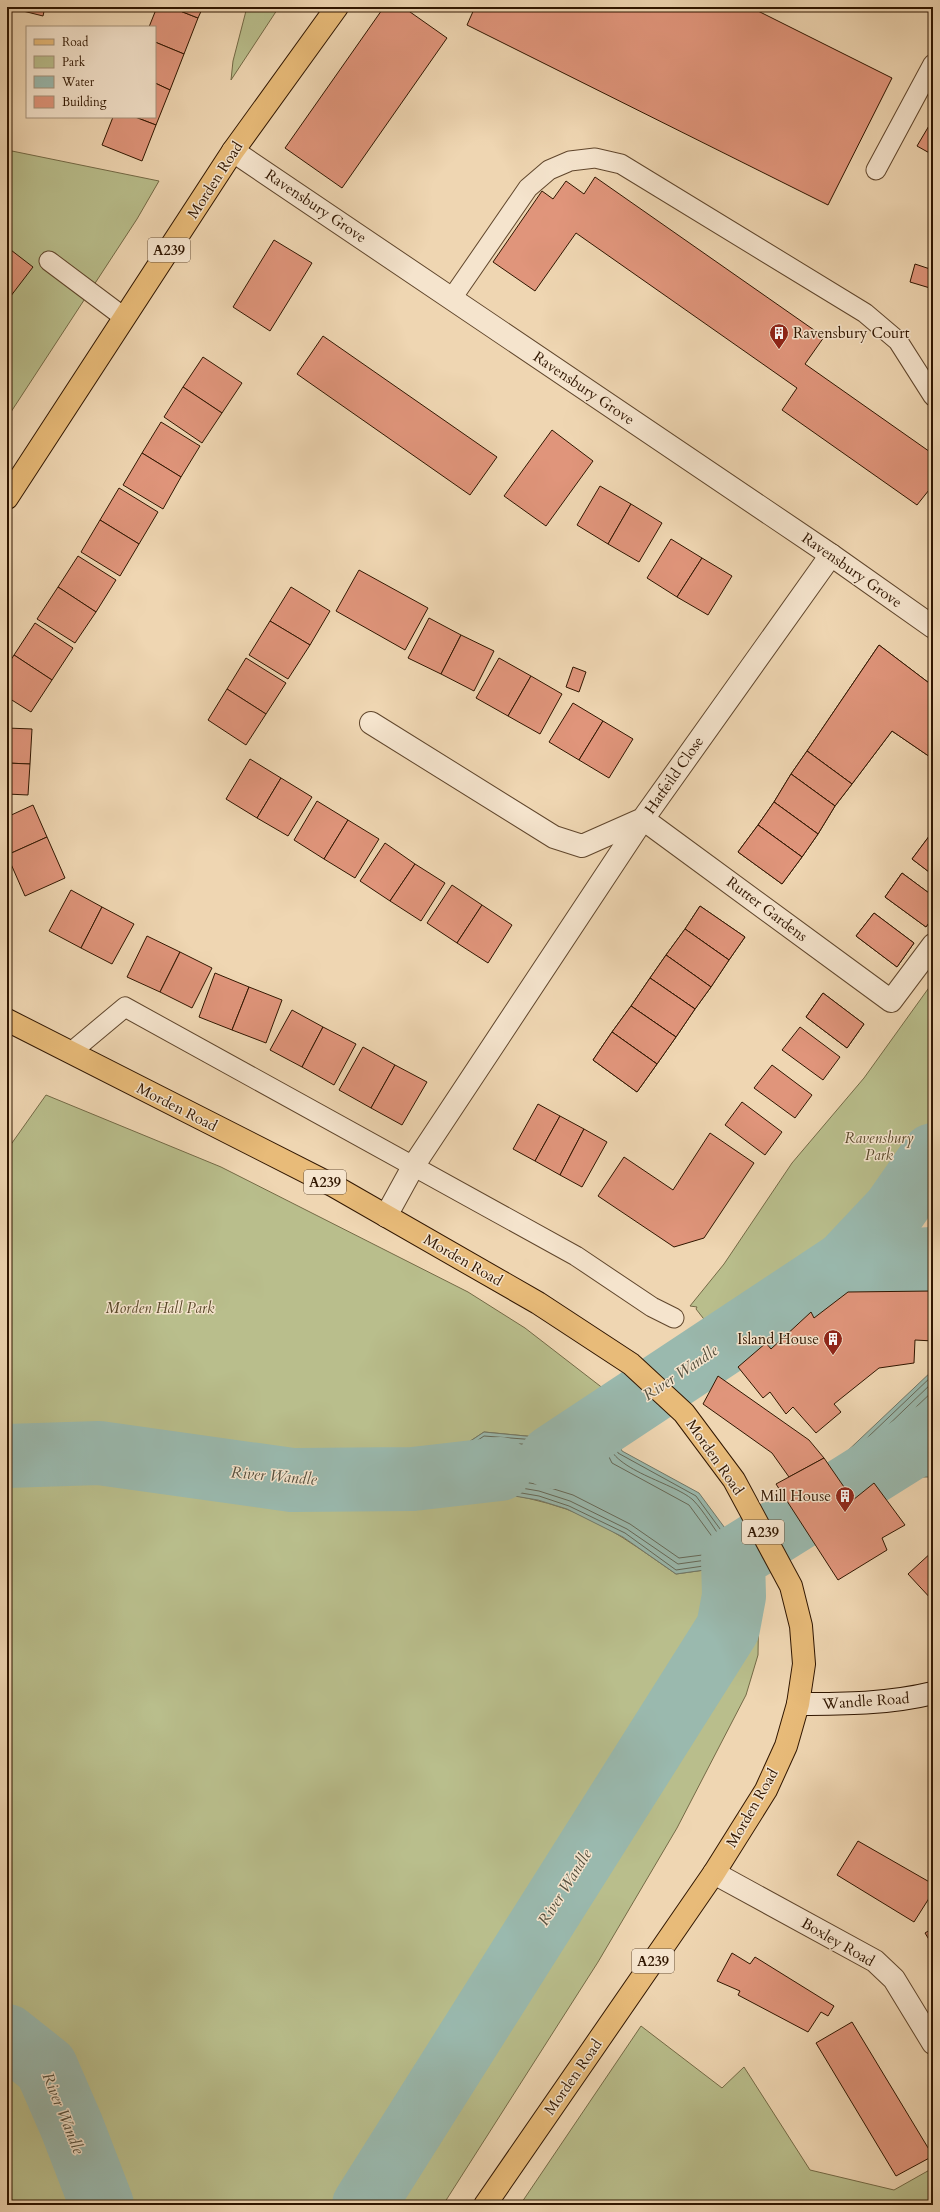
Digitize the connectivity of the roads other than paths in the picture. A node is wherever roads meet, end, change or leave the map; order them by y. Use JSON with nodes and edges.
{"nodes":[{"id":1,"x":337,"y":7,"type":"edge"},
{"id":2,"x":933,"y":64,"type":"edge"},
{"id":3,"x":233,"y":151,"type":"junction"},
{"id":4,"x":876,"y":170,"type":"dead end"},
{"id":5,"x":49,"y":261,"type":"dead end"},
{"id":6,"x":452,"y":298,"type":"junction"},
{"id":7,"x":125,"y":318,"type":"junction"},
{"id":8,"x":933,"y":396,"type":"edge"},
{"id":9,"x":7,"y":498,"type":"edge"},
{"id":10,"x":831,"y":555,"type":"junction"},
{"id":11,"x":933,"y":627,"type":"edge"},
{"id":12,"x":371,"y":723,"type":"dead end"},
{"id":13,"x":643,"y":819,"type":"junction"},
{"id":14,"x":933,"y":945,"type":"edge"},
{"id":15,"x":7,"y":1020,"type":"edge"},
{"id":16,"x":70,"y":1053,"type":"junction"},
{"id":17,"x":414,"y":1165,"type":"junction"},
{"id":18,"x":386,"y":1216,"type":"junction"},
{"id":19,"x":674,"y":1318,"type":"dead end"},
{"id":20,"x":933,"y":1693,"type":"edge"},
{"id":21,"x":798,"y":1704,"type":"junction"},
{"id":22,"x":714,"y":1873,"type":"junction"},
{"id":23,"x":933,"y":2044,"type":"edge"},
{"id":24,"x":485,"y":2205,"type":"edge"}],
"edges":[{"from":1,"to":3,"type":"main road","name":"Morden Road","number":"A239"},
{"from":2,"to":4,"type":"lane"},
{"from":3,"to":6,"type":"street","name":"Ravensbury Grove"},
{"from":3,"to":7,"type":"main road","name":"Morden Road","number":"A239"},
{"from":5,"to":7,"type":"lane"},
{"from":6,"to":8,"type":"lane"},
{"from":6,"to":10,"type":"street","name":"Ravensbury Grove"},
{"from":7,"to":9,"type":"main road","name":"Morden Road","number":"A239"},
{"from":10,"to":11,"type":"street","name":"Ravensbury Grove"},
{"from":10,"to":13,"type":"street","name":"Hatfeild Close"},
{"from":12,"to":13,"type":"street","name":"Hatfeild Close"},
{"from":13,"to":14,"type":"street","name":"Rutter Gardens"},
{"from":13,"to":17,"type":"street"},
{"from":15,"to":16,"type":"main road","name":"Morden Road","number":"A239"},
{"from":16,"to":17,"type":"lane"},
{"from":16,"to":18,"type":"main road","name":"Morden Road","number":"A239"},
{"from":17,"to":18,"type":"street"},
{"from":17,"to":19,"type":"lane"},
{"from":18,"to":21,"type":"main road","name":"Morden Road","number":"A239"},
{"from":20,"to":21,"type":"street","name":"Wandle Road"},
{"from":21,"to":22,"type":"main road","name":"Morden Road","number":"A239"},
{"from":22,"to":23,"type":"street","name":"Boxley Road"},
{"from":22,"to":24,"type":"main road","name":"Morden Road","number":"A239"}]}
